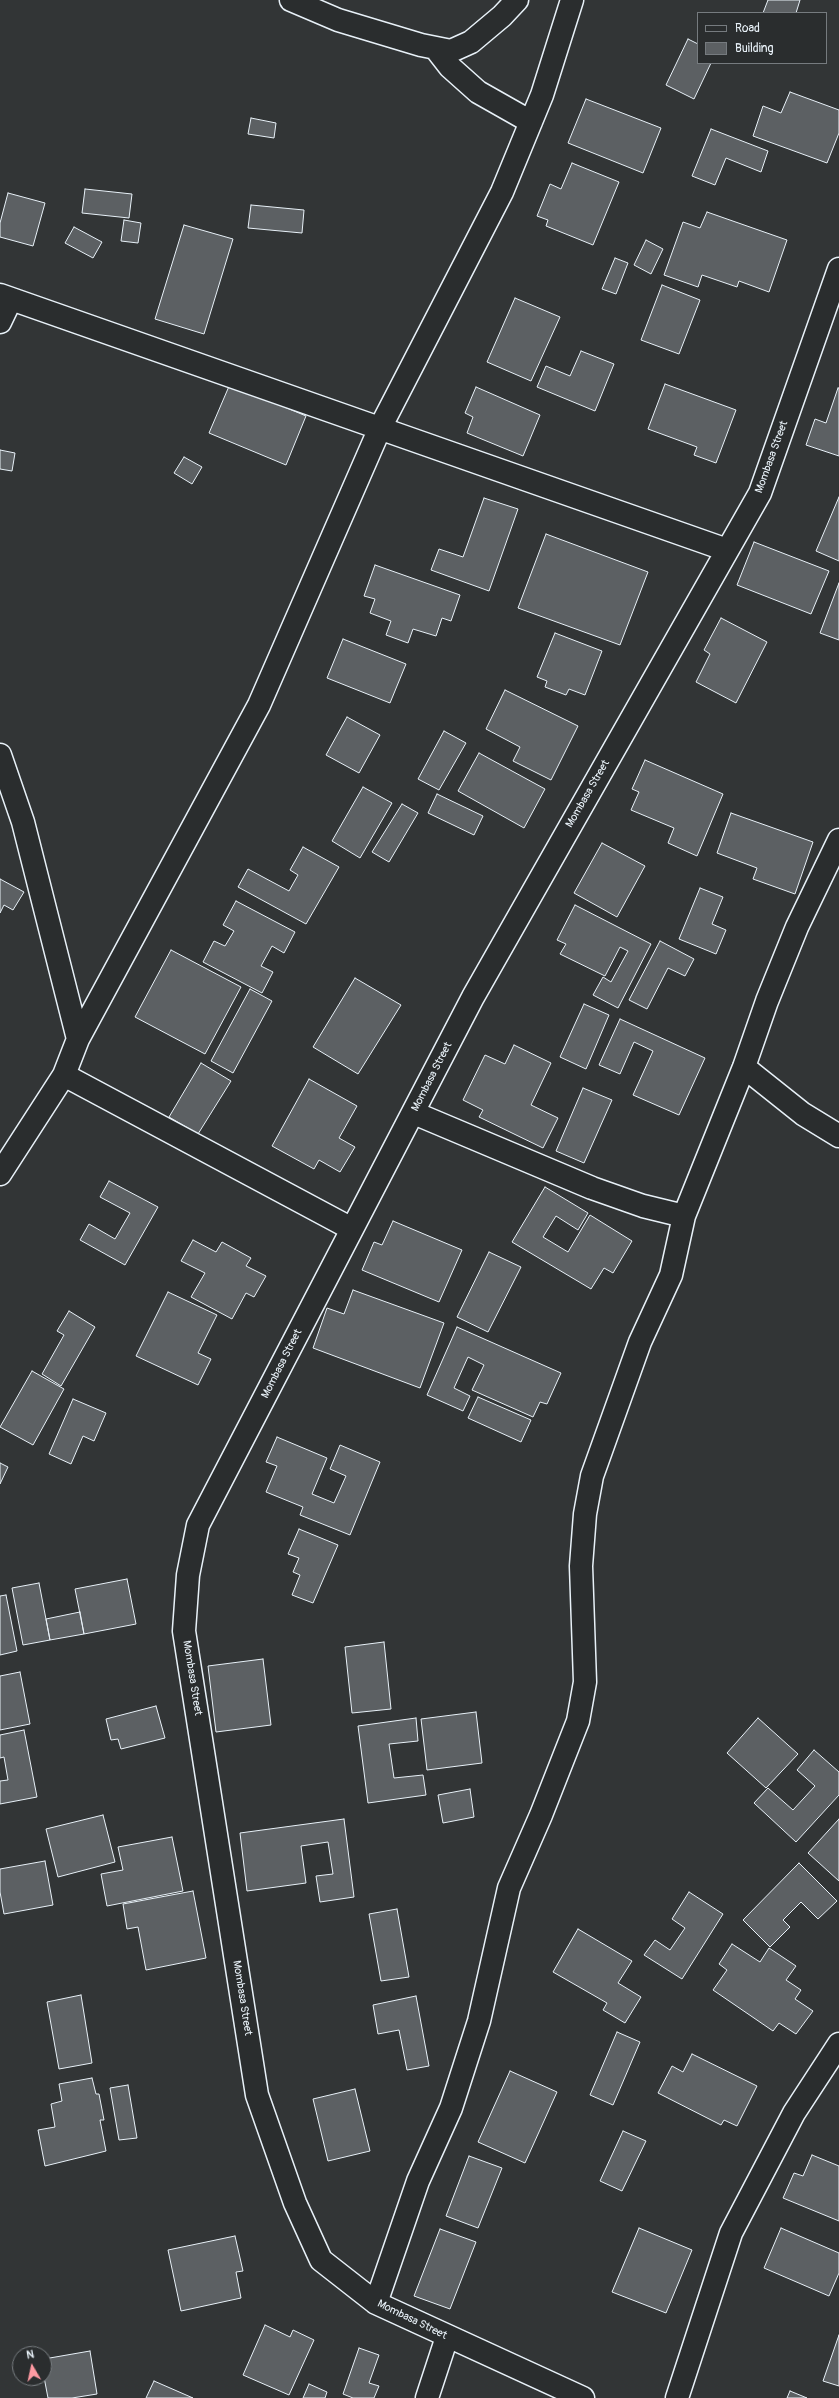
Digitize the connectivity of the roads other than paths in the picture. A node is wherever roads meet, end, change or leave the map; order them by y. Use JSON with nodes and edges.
{"nodes":[{"id":1,"x":291,"y":0,"type":"edge"},
{"id":2,"x":517,"y":0,"type":"edge"},
{"id":3,"x":572,"y":0,"type":"edge"},
{"id":4,"x":436,"y":48,"type":"junction"},
{"id":5,"x":531,"y":122,"type":"junction"},
{"id":6,"x":839,"y":269,"type":"edge"},
{"id":7,"x":5,"y":298,"type":"edge"},
{"id":8,"x":831,"y":315,"type":"edge"},
{"id":9,"x":0,"y":322,"type":"edge"},
{"id":10,"x":380,"y":428,"type":"junction"},
{"id":11,"x":727,"y":550,"type":"junction"},
{"id":12,"x":0,"y":755,"type":"edge"},
{"id":13,"x":839,"y":840,"type":"edge"},
{"id":14,"x":78,"y":1039,"type":"junction"},
{"id":15,"x":744,"y":1067,"type":"junction"},
{"id":16,"x":64,"y":1075,"type":"junction"},
{"id":17,"x":414,"y":1113,"type":"junction"},
{"id":18,"x":839,"y":1136,"type":"edge"},
{"id":19,"x":0,"y":1174,"type":"edge"},
{"id":20,"x":684,"y":1216,"type":"junction"},
{"id":21,"x":352,"y":1229,"type":"junction"},
{"id":22,"x":839,"y":2044,"type":"edge"},
{"id":23,"x":376,"y":2303,"type":"junction"},
{"id":24,"x":447,"y":2337,"type":"junction"},
{"id":25,"x":427,"y":2398,"type":"edge"},
{"id":26,"x":583,"y":2398,"type":"edge"},
{"id":27,"x":677,"y":2398,"type":"edge"}],
"edges":[{"from":1,"to":4,"type":"street"},
{"from":2,"to":4,"type":"street"},
{"from":3,"to":5,"type":"street"},
{"from":4,"to":5,"type":"street"},
{"from":5,"to":10,"type":"street"},
{"from":6,"to":8,"type":"street","name":"Mombasa Street"},
{"from":7,"to":9,"type":"street"},
{"from":7,"to":10,"type":"street"},
{"from":8,"to":11,"type":"street","name":"Mombasa Street"},
{"from":10,"to":11,"type":"street"},
{"from":10,"to":14,"type":"street"},
{"from":11,"to":17,"type":"street","name":"Mombasa Street"},
{"from":12,"to":14,"type":"street"},
{"from":13,"to":15,"type":"street"},
{"from":14,"to":16,"type":"street"},
{"from":15,"to":18,"type":"street"},
{"from":15,"to":20,"type":"street"},
{"from":16,"to":19,"type":"street"},
{"from":16,"to":21,"type":"street"},
{"from":17,"to":20,"type":"street"},
{"from":17,"to":21,"type":"street","name":"Mombasa Street"},
{"from":20,"to":23,"type":"street"},
{"from":21,"to":23,"type":"street","name":"Mombasa Street"},
{"from":22,"to":27,"type":"street"},
{"from":23,"to":24,"type":"street","name":"Mombasa Street"},
{"from":24,"to":25,"type":"street"},
{"from":24,"to":26,"type":"street","name":"Mombasa Street"}]}
